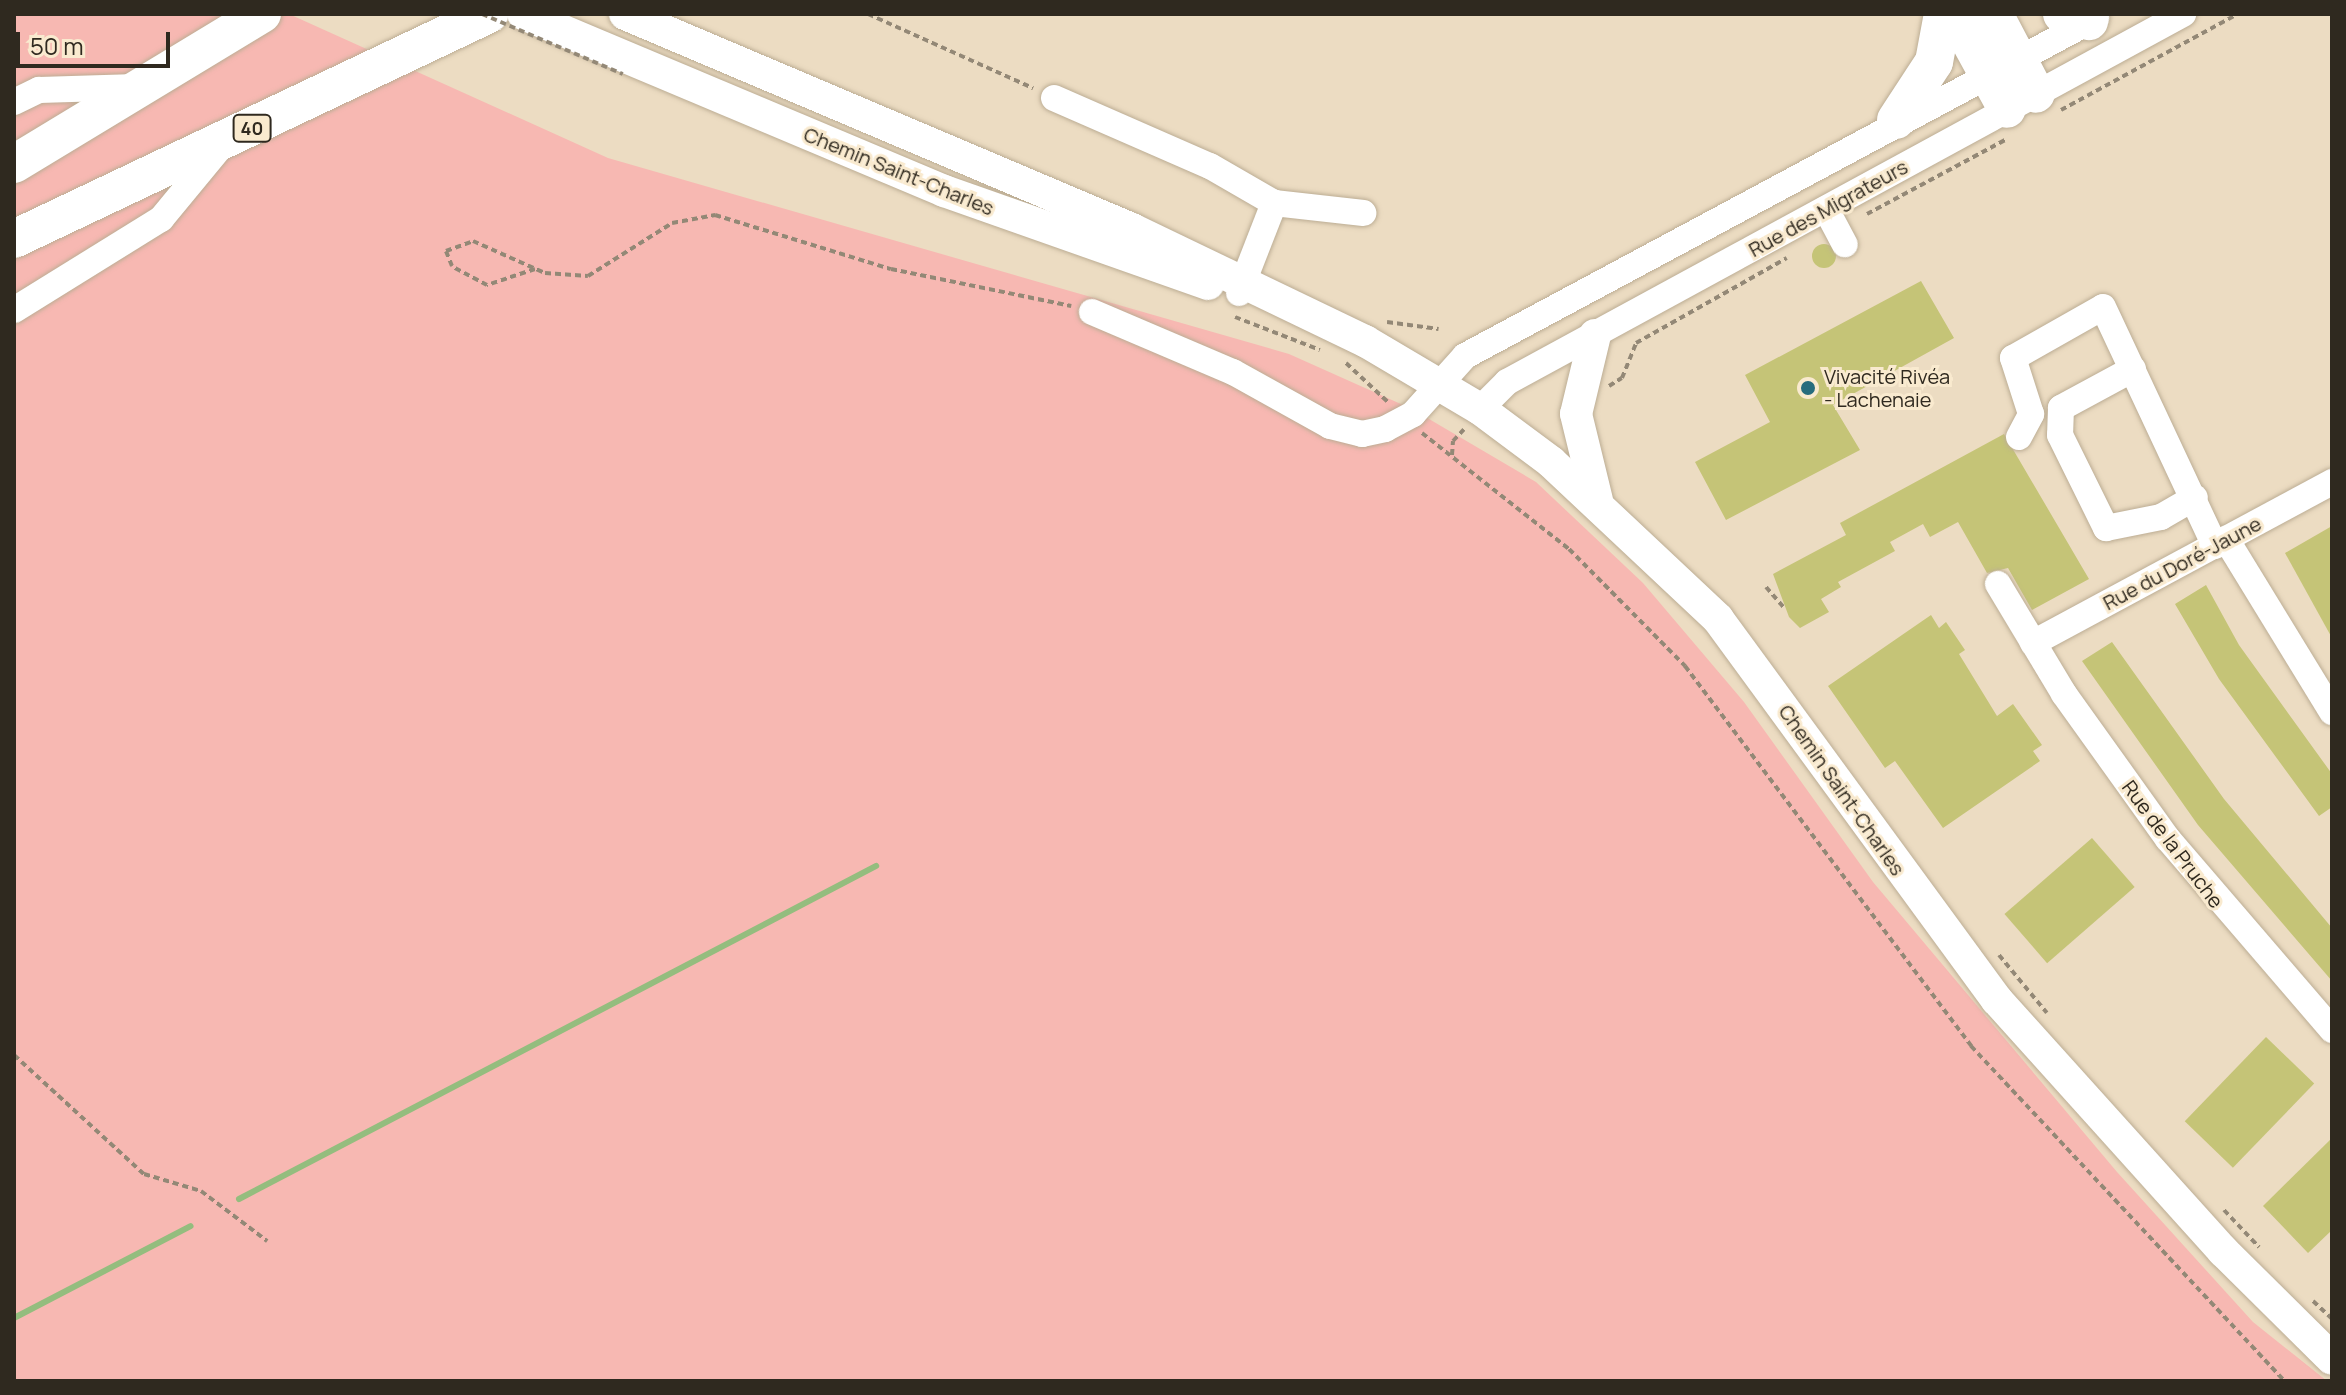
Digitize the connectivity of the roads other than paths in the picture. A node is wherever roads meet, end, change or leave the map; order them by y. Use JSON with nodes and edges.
{"nodes":[{"id":1,"x":262,"y":14,"type":"edge"},
{"id":2,"x":489,"y":14,"type":"edge"},
{"id":3,"x":523,"y":14,"type":"edge"},
{"id":4,"x":625,"y":14,"type":"edge"},
{"id":5,"x":1943,"y":14,"type":"edge"},
{"id":6,"x":1955,"y":14,"type":"edge"},
{"id":7,"x":1994,"y":14,"type":"edge"},
{"id":8,"x":2183,"y":14,"type":"edge"},
{"id":9,"x":2084,"y":16,"type":"edge"},
{"id":10,"x":2013,"y":85,"type":"junction"},
{"id":11,"x":141,"y":87,"type":"junction"},
{"id":12,"x":1054,"y":98,"type":"road end"},
{"id":13,"x":14,"y":102,"type":"edge"},
{"id":14,"x":1896,"y":120,"type":"junction"},
{"id":15,"x":227,"y":139,"type":"junction"},
{"id":16,"x":14,"y":164,"type":"edge"},
{"id":17,"x":1274,"y":203,"type":"junction"},
{"id":18,"x":1826,"y":209,"type":"junction"},
{"id":19,"x":1363,"y":213,"type":"dead end"},
{"id":20,"x":14,"y":239,"type":"edge"},
{"id":21,"x":1845,"y":244,"type":"dead end"},
{"id":22,"x":1240,"y":288,"type":"junction"},
{"id":23,"x":14,"y":310,"type":"edge"},
{"id":24,"x":1092,"y":312,"type":"road end"},
{"id":25,"x":1595,"y":335,"type":"junction"},
{"id":26,"x":2133,"y":369,"type":"junction"},
{"id":27,"x":1437,"y":381,"type":"junction"},
{"id":28,"x":1474,"y":418,"type":"junction"},
{"id":29,"x":2019,"y":437,"type":"dead end"},
{"id":30,"x":2332,"y":482,"type":"edge"},
{"id":31,"x":2195,"y":497,"type":"junction"},
{"id":32,"x":1597,"y":500,"type":"junction"},
{"id":33,"x":2220,"y":542,"type":"junction"},
{"id":34,"x":1998,"y":584,"type":"dead end"},
{"id":35,"x":2033,"y":643,"type":"junction"},
{"id":36,"x":2332,"y":712,"type":"edge"},
{"id":37,"x":2332,"y":1030,"type":"edge"},
{"id":38,"x":2332,"y":1359,"type":"edge"}],
"edges":[{"from":1,"to":11,"type":"highway"},
{"from":2,"to":15,"type":"highway","number":"40"},
{"from":3,"to":22,"type":"main road","name":"Chemin Saint-Charles"},
{"from":4,"to":22,"type":"main road","name":"Chemin Saint-Charles"},
{"from":5,"to":14,"type":"highway"},
{"from":6,"to":10,"type":"highway"},
{"from":7,"to":10,"type":"highway"},
{"from":8,"to":10,"type":"street","name":"Rue des Migrateurs"},
{"from":9,"to":10,"type":"street","name":"Rue des Migrateurs"},
{"from":10,"to":14,"type":"street","name":"Rue des Migrateurs"},
{"from":10,"to":18,"type":"street","name":"Rue des Migrateurs"},
{"from":11,"to":13,"type":"street"},
{"from":11,"to":16,"type":"highway"},
{"from":12,"to":17,"type":"street"},
{"from":14,"to":27,"type":"street","name":"Rue des Migrateurs"},
{"from":15,"to":20,"type":"highway","number":"40"},
{"from":15,"to":23,"type":"street"},
{"from":17,"to":19,"type":"street"},
{"from":17,"to":22,"type":"street"},
{"from":18,"to":21,"type":"street"},
{"from":18,"to":25,"type":"street","name":"Rue des Migrateurs"},
{"from":22,"to":27,"type":"main road","name":"Chemin Saint-Charles"},
{"from":24,"to":27,"type":"street","name":"Rue des Migrateurs"},
{"from":25,"to":28,"type":"street","name":"Rue des Migrateurs"},
{"from":25,"to":32,"type":"main road"},
{"from":26,"to":29,"type":"street"},
{"from":26,"to":31,"type":"street"},
{"from":26,"to":31,"type":"street"},
{"from":27,"to":28,"type":"main road","name":"Chemin Saint-Charles"},
{"from":28,"to":32,"type":"main road","name":"Chemin Saint-Charles"},
{"from":30,"to":33,"type":"street","name":"Rue du Doré-Jaune"},
{"from":31,"to":33,"type":"street"},
{"from":32,"to":38,"type":"main road","name":"Chemin Saint-Charles"},
{"from":33,"to":35,"type":"street","name":"Rue du Doré-Jaune"},
{"from":33,"to":36,"type":"street"},
{"from":34,"to":35,"type":"street","name":"Rue de la Pruche"},
{"from":35,"to":37,"type":"street","name":"Rue de la Pruche"}]}
